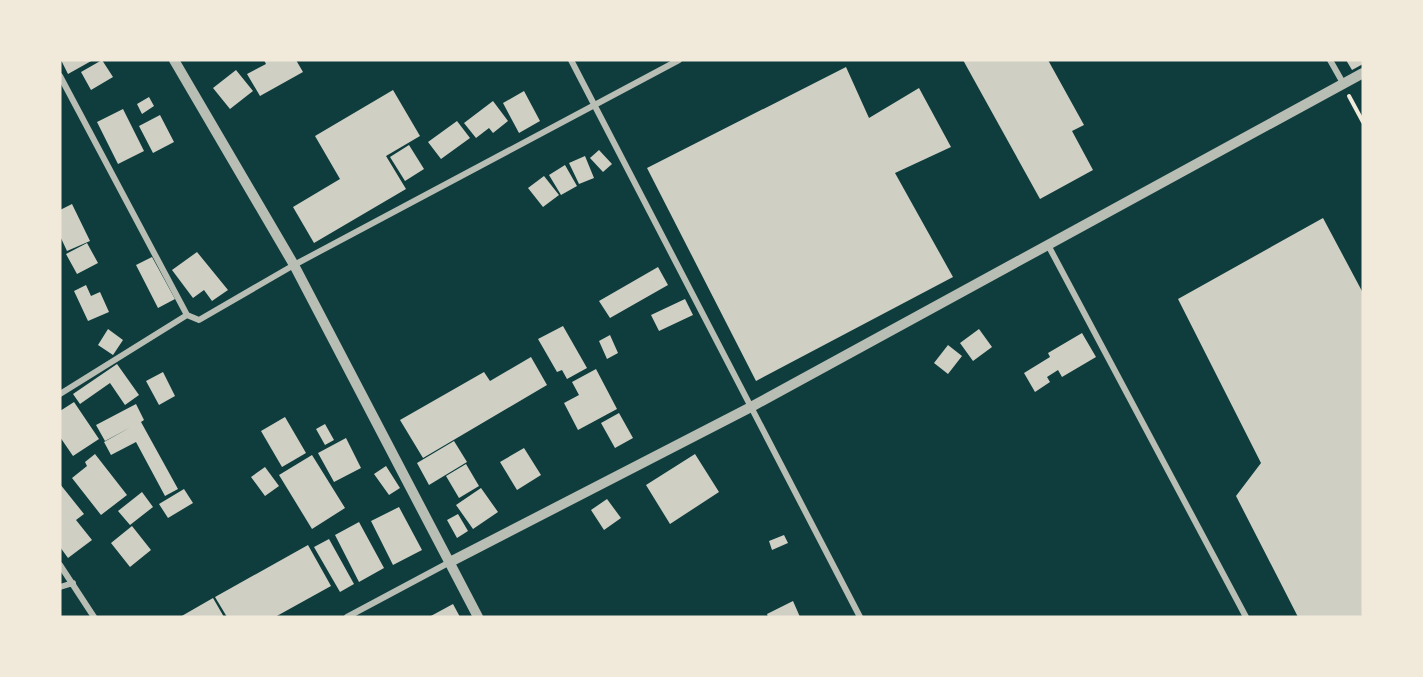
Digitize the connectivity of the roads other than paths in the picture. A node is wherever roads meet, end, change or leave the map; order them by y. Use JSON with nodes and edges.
{"nodes":[{"id":1,"x":174,"y":60,"type":"edge"},
{"id":2,"x":571,"y":60,"type":"edge"},
{"id":3,"x":679,"y":60,"type":"edge"},
{"id":4,"x":1330,"y":60,"type":"edge"},
{"id":5,"x":1363,"y":73,"type":"edge"},
{"id":6,"x":60,"y":76,"type":"edge"},
{"id":7,"x":1343,"y":83,"type":"junction"},
{"id":8,"x":593,"y":104,"type":"junction"},
{"id":9,"x":1048,"y":245,"type":"junction"},
{"id":10,"x":294,"y":265,"type":"junction"},
{"id":11,"x":187,"y":315,"type":"junction"},
{"id":12,"x":60,"y":394,"type":"edge"},
{"id":13,"x":751,"y":407,"type":"junction"},
{"id":14,"x":450,"y":562,"type":"junction"},
{"id":15,"x":60,"y":565,"type":"edge"},
{"id":16,"x":73,"y":584,"type":"junction"},
{"id":17,"x":60,"y":587,"type":"edge"},
{"id":18,"x":94,"y":617,"type":"edge"},
{"id":19,"x":348,"y":617,"type":"edge"},
{"id":20,"x":478,"y":617,"type":"edge"},
{"id":21,"x":860,"y":617,"type":"edge"},
{"id":22,"x":1246,"y":617,"type":"edge"}],
"edges":[{"from":1,"to":10,"type":"street"},
{"from":2,"to":8,"type":"street"},
{"from":3,"to":8,"type":"street"},
{"from":4,"to":7,"type":"street"},
{"from":5,"to":7,"type":"street"},
{"from":6,"to":11,"type":"street"},
{"from":7,"to":9,"type":"street"},
{"from":8,"to":10,"type":"street"},
{"from":8,"to":13,"type":"street"},
{"from":9,"to":13,"type":"street"},
{"from":9,"to":22,"type":"street"},
{"from":10,"to":11,"type":"street"},
{"from":10,"to":14,"type":"street"},
{"from":11,"to":12,"type":"street"},
{"from":13,"to":14,"type":"street"},
{"from":13,"to":21,"type":"street"},
{"from":14,"to":19,"type":"street"},
{"from":14,"to":20,"type":"street"},
{"from":15,"to":16,"type":"street"},
{"from":16,"to":17,"type":"street"},
{"from":16,"to":18,"type":"street"}]}
